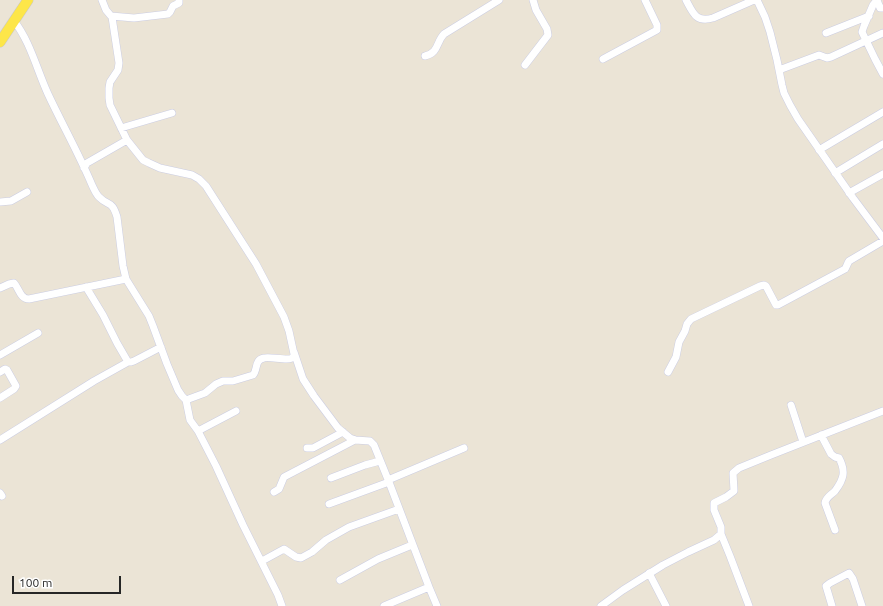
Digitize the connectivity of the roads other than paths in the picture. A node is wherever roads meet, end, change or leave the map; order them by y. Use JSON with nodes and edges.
{"nodes":[{"id":1,"x":28,"y":0,"type":"edge"},
{"id":2,"x":102,"y":0,"type":"edge"},
{"id":3,"x":179,"y":0,"type":"edge"},
{"id":4,"x":499,"y":0,"type":"edge"},
{"id":5,"x":534,"y":0,"type":"edge"},
{"id":6,"x":645,"y":0,"type":"edge"},
{"id":7,"x":686,"y":0,"type":"edge"},
{"id":8,"x":754,"y":0,"type":"edge"},
{"id":9,"x":757,"y":0,"type":"edge"},
{"id":10,"x":877,"y":0,"type":"edge"},
{"id":11,"x":883,"y":8,"type":"edge"},
{"id":12,"x":869,"y":16,"type":"junction"},
{"id":13,"x":112,"y":17,"type":"junction"},
{"id":14,"x":14,"y":22,"type":"junction"},
{"id":15,"x":826,"y":33,"type":"dead end"},
{"id":16,"x":883,"y":33,"type":"edge"},
{"id":17,"x":866,"y":41,"type":"junction"},
{"id":18,"x":0,"y":42,"type":"edge"},
{"id":19,"x":426,"y":56,"type":"dead end"},
{"id":20,"x":603,"y":59,"type":"dead end"},
{"id":21,"x":525,"y":65,"type":"dead end"},
{"id":22,"x":779,"y":70,"type":"junction"},
{"id":23,"x":883,"y":74,"type":"edge"},
{"id":24,"x":883,"y":112,"type":"edge"},
{"id":25,"x":172,"y":113,"type":"dead end"},
{"id":26,"x":121,"y":128,"type":"junction"},
{"id":27,"x":127,"y":140,"type":"junction"},
{"id":28,"x":883,"y":144,"type":"edge"},
{"id":29,"x":820,"y":150,"type":"junction"},
{"id":30,"x":84,"y":168,"type":"junction"},
{"id":31,"x":835,"y":172,"type":"junction"},
{"id":32,"x":883,"y":174,"type":"edge"},
{"id":33,"x":26,"y":192,"type":"dead end"},
{"id":34,"x":849,"y":193,"type":"junction"},
{"id":35,"x":0,"y":202,"type":"edge"},
{"id":36,"x":883,"y":237,"type":"edge"},
{"id":37,"x":883,"y":242,"type":"edge"},
{"id":38,"x":126,"y":279,"type":"junction"},
{"id":39,"x":86,"y":287,"type":"junction"},
{"id":40,"x":0,"y":288,"type":"edge"},
{"id":41,"x":38,"y":333,"type":"dead end"},
{"id":42,"x":161,"y":347,"type":"junction"},
{"id":43,"x":294,"y":352,"type":"junction"},
{"id":44,"x":0,"y":355,"type":"edge"},
{"id":45,"x":128,"y":362,"type":"junction"},
{"id":46,"x":0,"y":372,"type":"edge"},
{"id":47,"x":668,"y":372,"type":"dead end"},
{"id":48,"x":0,"y":398,"type":"edge"},
{"id":49,"x":186,"y":400,"type":"junction"},
{"id":50,"x":791,"y":405,"type":"dead end"},
{"id":51,"x":236,"y":411,"type":"dead end"},
{"id":52,"x":883,"y":411,"type":"edge"},
{"id":53,"x":198,"y":431,"type":"junction"},
{"id":54,"x":343,"y":432,"type":"junction"},
{"id":55,"x":821,"y":435,"type":"junction"},
{"id":56,"x":0,"y":440,"type":"edge"},
{"id":57,"x":355,"y":440,"type":"junction"},
{"id":58,"x":803,"y":442,"type":"junction"},
{"id":59,"x":307,"y":448,"type":"dead end"},
{"id":60,"x":464,"y":448,"type":"dead end"},
{"id":61,"x":380,"y":461,"type":"junction"},
{"id":62,"x":331,"y":478,"type":"dead end"},
{"id":63,"x":388,"y":481,"type":"junction"},
{"id":64,"x":274,"y":492,"type":"dead end"},
{"id":65,"x":329,"y":504,"type":"dead end"},
{"id":66,"x":399,"y":509,"type":"junction"},
{"id":67,"x":835,"y":530,"type":"dead end"},
{"id":68,"x":721,"y":534,"type":"junction"},
{"id":69,"x":412,"y":546,"type":"junction"},
{"id":70,"x":262,"y":561,"type":"junction"},
{"id":71,"x":649,"y":573,"type":"junction"},
{"id":72,"x":340,"y":580,"type":"dead end"},
{"id":73,"x":429,"y":587,"type":"junction"},
{"id":74,"x":434,"y":605,"type":"edge"},
{"id":75,"x":282,"y":606,"type":"edge"},
{"id":76,"x":384,"y":606,"type":"edge"},
{"id":77,"x":601,"y":606,"type":"edge"},
{"id":78,"x":666,"y":606,"type":"edge"},
{"id":79,"x":749,"y":606,"type":"edge"},
{"id":80,"x":832,"y":606,"type":"edge"},
{"id":81,"x":862,"y":606,"type":"edge"}],
"edges":[{"from":1,"to":14,"type":"main road"},
{"from":2,"to":13,"type":"street"},
{"from":3,"to":13,"type":"street"},
{"from":4,"to":19,"type":"street"},
{"from":5,"to":21,"type":"street"},
{"from":6,"to":20,"type":"street"},
{"from":7,"to":8,"type":"street"},
{"from":9,"to":22,"type":"street"},
{"from":10,"to":11,"type":"street"},
{"from":10,"to":12,"type":"street"},
{"from":12,"to":15,"type":"street"},
{"from":12,"to":17,"type":"street"},
{"from":13,"to":26,"type":"street"},
{"from":14,"to":18,"type":"main road"},
{"from":14,"to":30,"type":"street"},
{"from":16,"to":17,"type":"street"},
{"from":17,"to":22,"type":"street"},
{"from":17,"to":23,"type":"street"},
{"from":22,"to":29,"type":"street"},
{"from":24,"to":29,"type":"street"},
{"from":25,"to":26,"type":"street"},
{"from":26,"to":27,"type":"street"},
{"from":27,"to":30,"type":"street"},
{"from":27,"to":43,"type":"street"},
{"from":28,"to":31,"type":"street"},
{"from":29,"to":31,"type":"street"},
{"from":30,"to":38,"type":"street"},
{"from":31,"to":34,"type":"street"},
{"from":32,"to":34,"type":"street"},
{"from":33,"to":35,"type":"street"},
{"from":34,"to":36,"type":"street"},
{"from":37,"to":47,"type":"street"},
{"from":38,"to":39,"type":"street"},
{"from":38,"to":42,"type":"street"},
{"from":39,"to":40,"type":"street"},
{"from":39,"to":45,"type":"street"},
{"from":41,"to":44,"type":"street"},
{"from":42,"to":45,"type":"street"},
{"from":42,"to":49,"type":"street"},
{"from":43,"to":49,"type":"street"},
{"from":43,"to":54,"type":"street"},
{"from":45,"to":56,"type":"street"},
{"from":46,"to":48,"type":"street"},
{"from":49,"to":53,"type":"street"},
{"from":50,"to":58,"type":"street"},
{"from":51,"to":53,"type":"street"},
{"from":52,"to":55,"type":"street"},
{"from":53,"to":70,"type":"street"},
{"from":54,"to":57,"type":"street"},
{"from":54,"to":59,"type":"street"},
{"from":55,"to":58,"type":"street"},
{"from":55,"to":67,"type":"street"},
{"from":57,"to":61,"type":"street"},
{"from":57,"to":64,"type":"street"},
{"from":58,"to":68,"type":"street"},
{"from":60,"to":63,"type":"street"},
{"from":61,"to":62,"type":"street"},
{"from":61,"to":63,"type":"street"},
{"from":63,"to":65,"type":"street"},
{"from":63,"to":66,"type":"street"},
{"from":66,"to":69,"type":"street"},
{"from":66,"to":70,"type":"street"},
{"from":68,"to":71,"type":"street"},
{"from":68,"to":79,"type":"street"},
{"from":69,"to":72,"type":"street"},
{"from":69,"to":73,"type":"street"},
{"from":70,"to":75,"type":"street"},
{"from":71,"to":77,"type":"street"},
{"from":71,"to":78,"type":"street"},
{"from":73,"to":74,"type":"street"},
{"from":73,"to":76,"type":"street"},
{"from":80,"to":81,"type":"street"}]}
